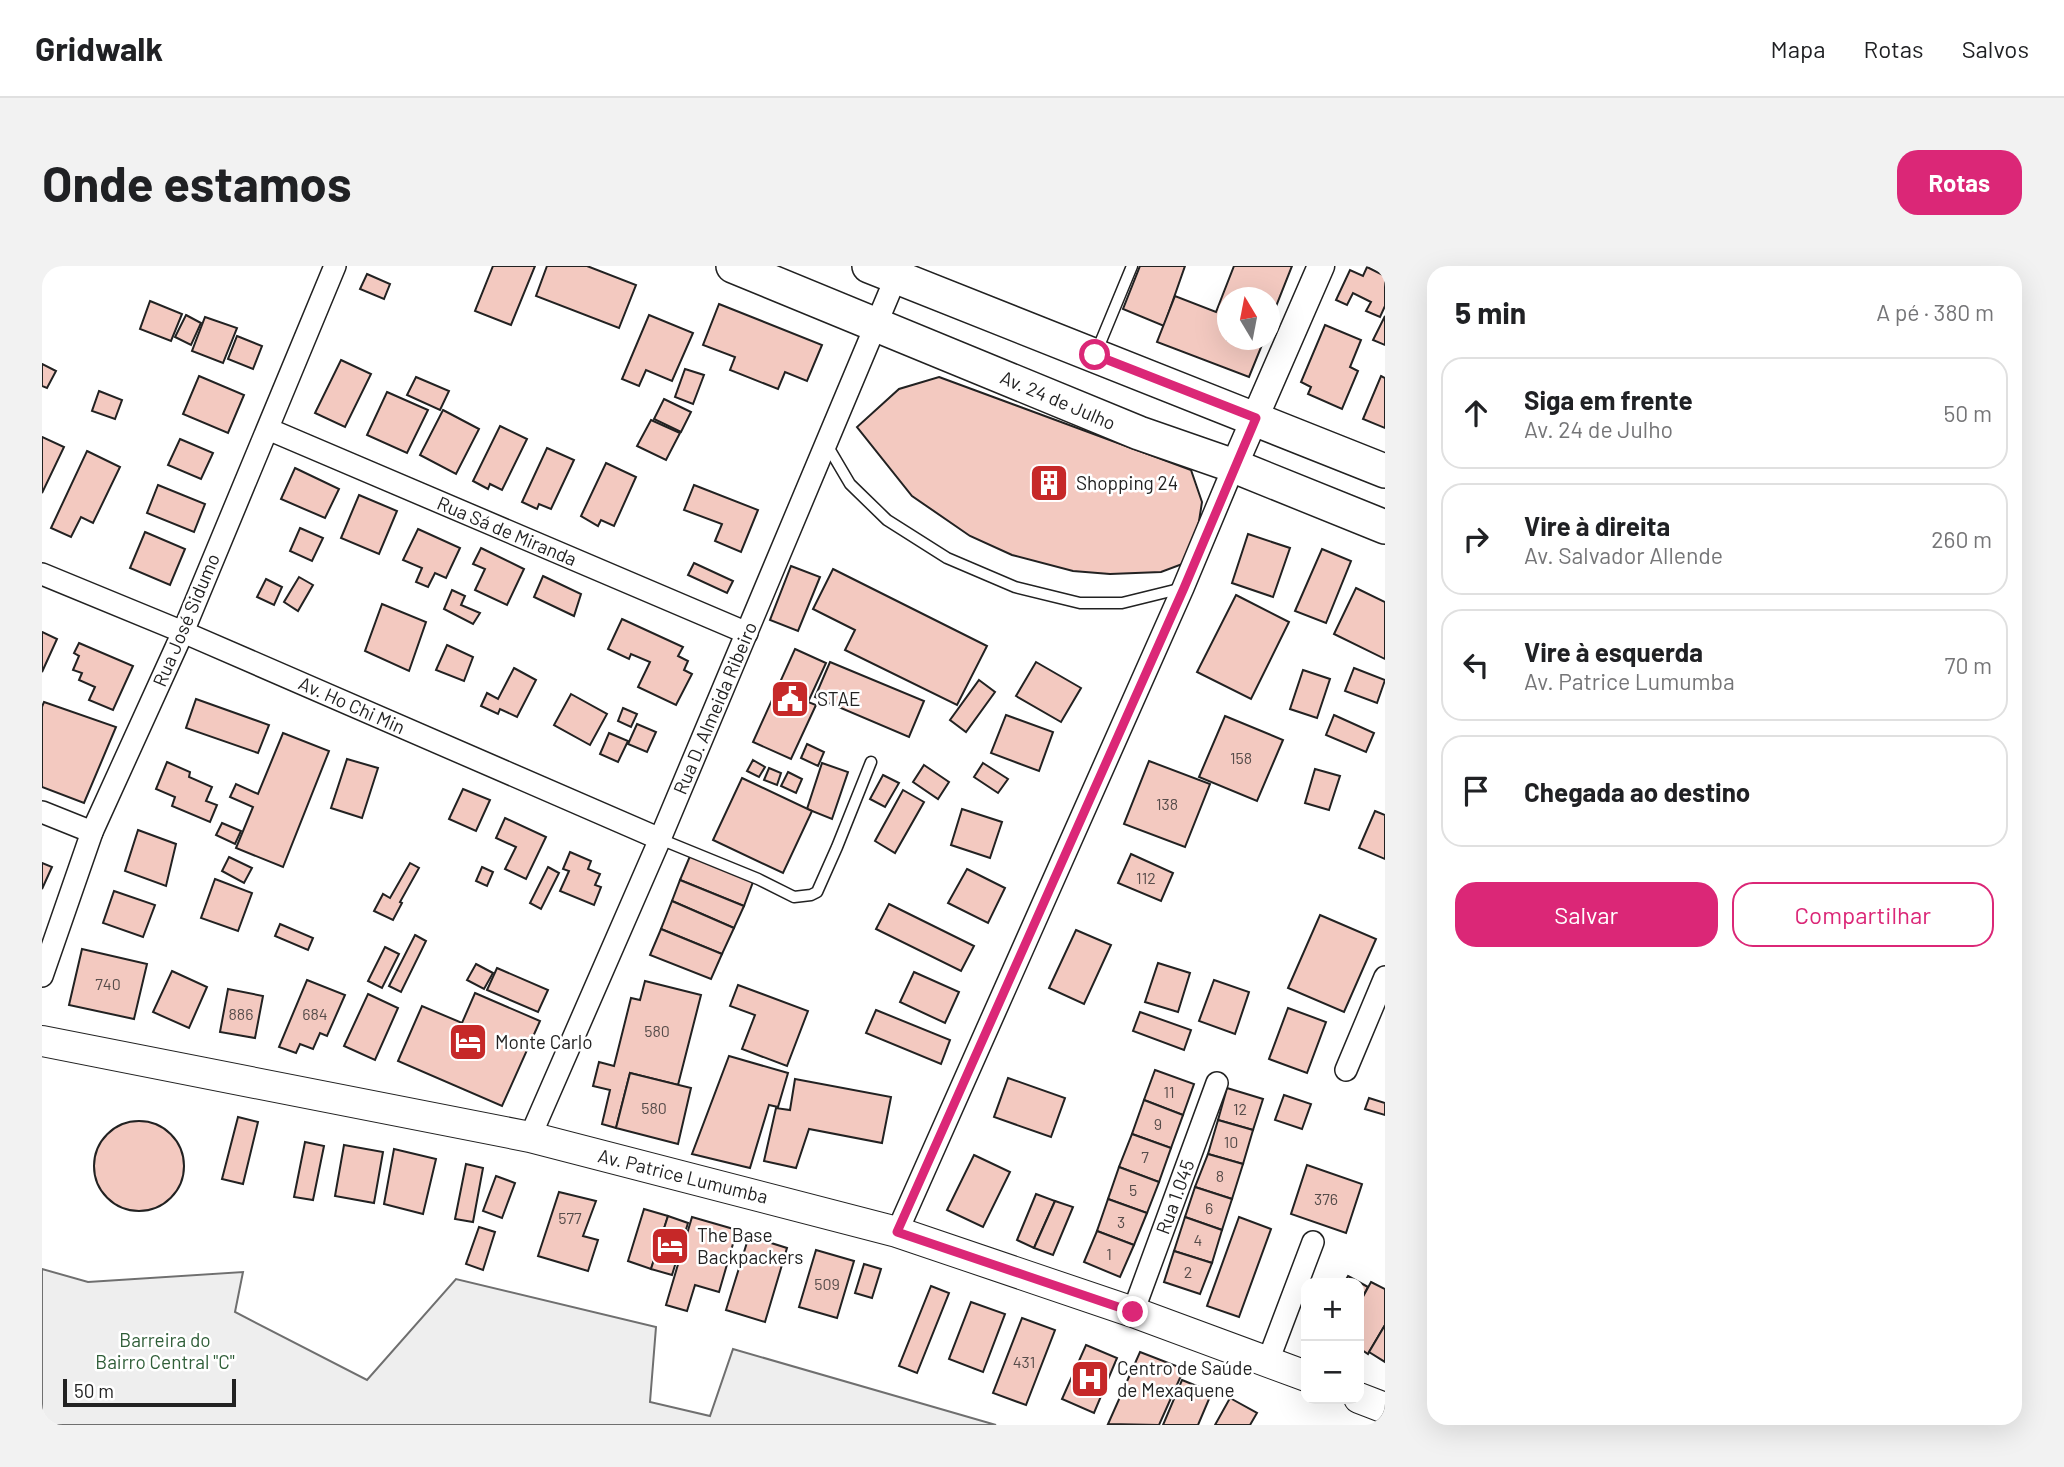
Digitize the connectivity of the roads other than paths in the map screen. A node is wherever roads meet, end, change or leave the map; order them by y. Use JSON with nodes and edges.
{"nodes":[{"id":1,"x":335,"y":266,"type":"edge"},
{"id":2,"x":733,"y":266,"type":"edge"},
{"id":3,"x":1132,"y":266,"type":"edge"},
{"id":4,"x":1321,"y":266,"type":"edge"},
{"id":5,"x":882,"y":272,"type":"edge"},
{"id":6,"x":877,"y":324,"type":"junction"},
{"id":7,"x":1095,"y":355,"type":"junction"},
{"id":8,"x":1256,"y":418,"type":"junction"},
{"id":9,"x":268,"y":429,"type":"junction"},
{"id":10,"x":827,"y":444,"type":"junction"},
{"id":11,"x":1234,"y":466,"type":"junction"},
{"id":12,"x":1385,"y":471,"type":"edge"},
{"id":13,"x":1385,"y":527,"type":"edge"},
{"id":14,"x":42,"y":574,"type":"edge"},
{"id":15,"x":1184,"y":588,"type":"junction"},
{"id":16,"x":183,"y":632,"type":"junction"},
{"id":17,"x":747,"y":633,"type":"junction"},
{"id":18,"x":871,"y":762,"type":"dead end"},
{"id":19,"x":42,"y":812,"type":"edge"},
{"id":20,"x":92,"y":832,"type":"junction"},
{"id":21,"x":660,"y":839,"type":"junction"},
{"id":22,"x":42,"y":976,"type":"edge"},
{"id":23,"x":1385,"y":977,"type":"edge"},
{"id":24,"x":42,"y":1041,"type":"edge"},
{"id":25,"x":1346,"y":1070,"type":"dead end"},
{"id":26,"x":1217,"y":1083,"type":"dead end"},
{"id":27,"x":530,"y":1137,"type":"junction"},
{"id":28,"x":897,"y":1232,"type":"junction"},
{"id":29,"x":1313,"y":1242,"type":"dead end"},
{"id":30,"x":1133,"y":1312,"type":"junction"},
{"id":31,"x":1268,"y":1361,"type":"junction"},
{"id":32,"x":1301,"y":1374,"type":"edge"},
{"id":33,"x":1364,"y":1400,"type":"edge"},
{"id":34,"x":1385,"y":1408,"type":"edge"}],
"edges":[{"from":1,"to":9,"type":"street","name":"Rua José Sidumo"},
{"from":2,"to":6,"type":"main road","name":"Av. 24 de Julho"},
{"from":3,"to":7,"type":"lane"},
{"from":4,"to":8,"type":"street"},
{"from":5,"to":6,"type":"street","name":"Rua D. Almeida Ribeiro"},
{"from":5,"to":7,"type":"main road"},
{"from":6,"to":10,"type":"street","name":"Rua D. Almeida Ribeiro"},
{"from":6,"to":11,"type":"main road","name":"Av. 24 de Julho"},
{"from":7,"to":8,"type":"main road"},
{"from":8,"to":11,"type":"street"},
{"from":8,"to":12,"type":"main road"},
{"from":9,"to":16,"type":"street","name":"Rua José Sidumo"},
{"from":9,"to":17,"type":"street","name":"Rua Sá de Miranda"},
{"from":10,"to":15,"type":"lane"},
{"from":10,"to":17,"type":"street","name":"Rua D. Almeida Ribeiro"},
{"from":11,"to":13,"type":"main road","name":"Av. 24 de Julho"},
{"from":11,"to":15,"type":"street"},
{"from":14,"to":16,"type":"street","name":"Av. Ho Chi Min"},
{"from":15,"to":28,"type":"street"},
{"from":16,"to":20,"type":"street","name":"Rua José Sidumo"},
{"from":16,"to":21,"type":"street","name":"Av. Ho Chi Min"},
{"from":17,"to":21,"type":"street","name":"Rua D. Almeida Ribeiro"},
{"from":18,"to":21,"type":"lane"},
{"from":19,"to":20,"type":"street"},
{"from":20,"to":22,"type":"street","name":"Rua José Sidumo"},
{"from":21,"to":27,"type":"street","name":"Rua D. Almeida Ribeiro"},
{"from":23,"to":25,"type":"street"},
{"from":24,"to":27,"type":"main road","name":"Av. Patrice Lumumba"},
{"from":26,"to":30,"type":"street","name":"Rua 1.045"},
{"from":27,"to":28,"type":"main road","name":"Av. Patrice Lumumba"},
{"from":28,"to":30,"type":"main road","name":"Av. Patrice Lumumba"},
{"from":29,"to":31,"type":"street"},
{"from":30,"to":31,"type":"main road","name":"Av. Patrice Lumumba"},
{"from":31,"to":32,"type":"main road","name":"Av. Patrice Lumumba"},
{"from":33,"to":34,"type":"main road"}]}
